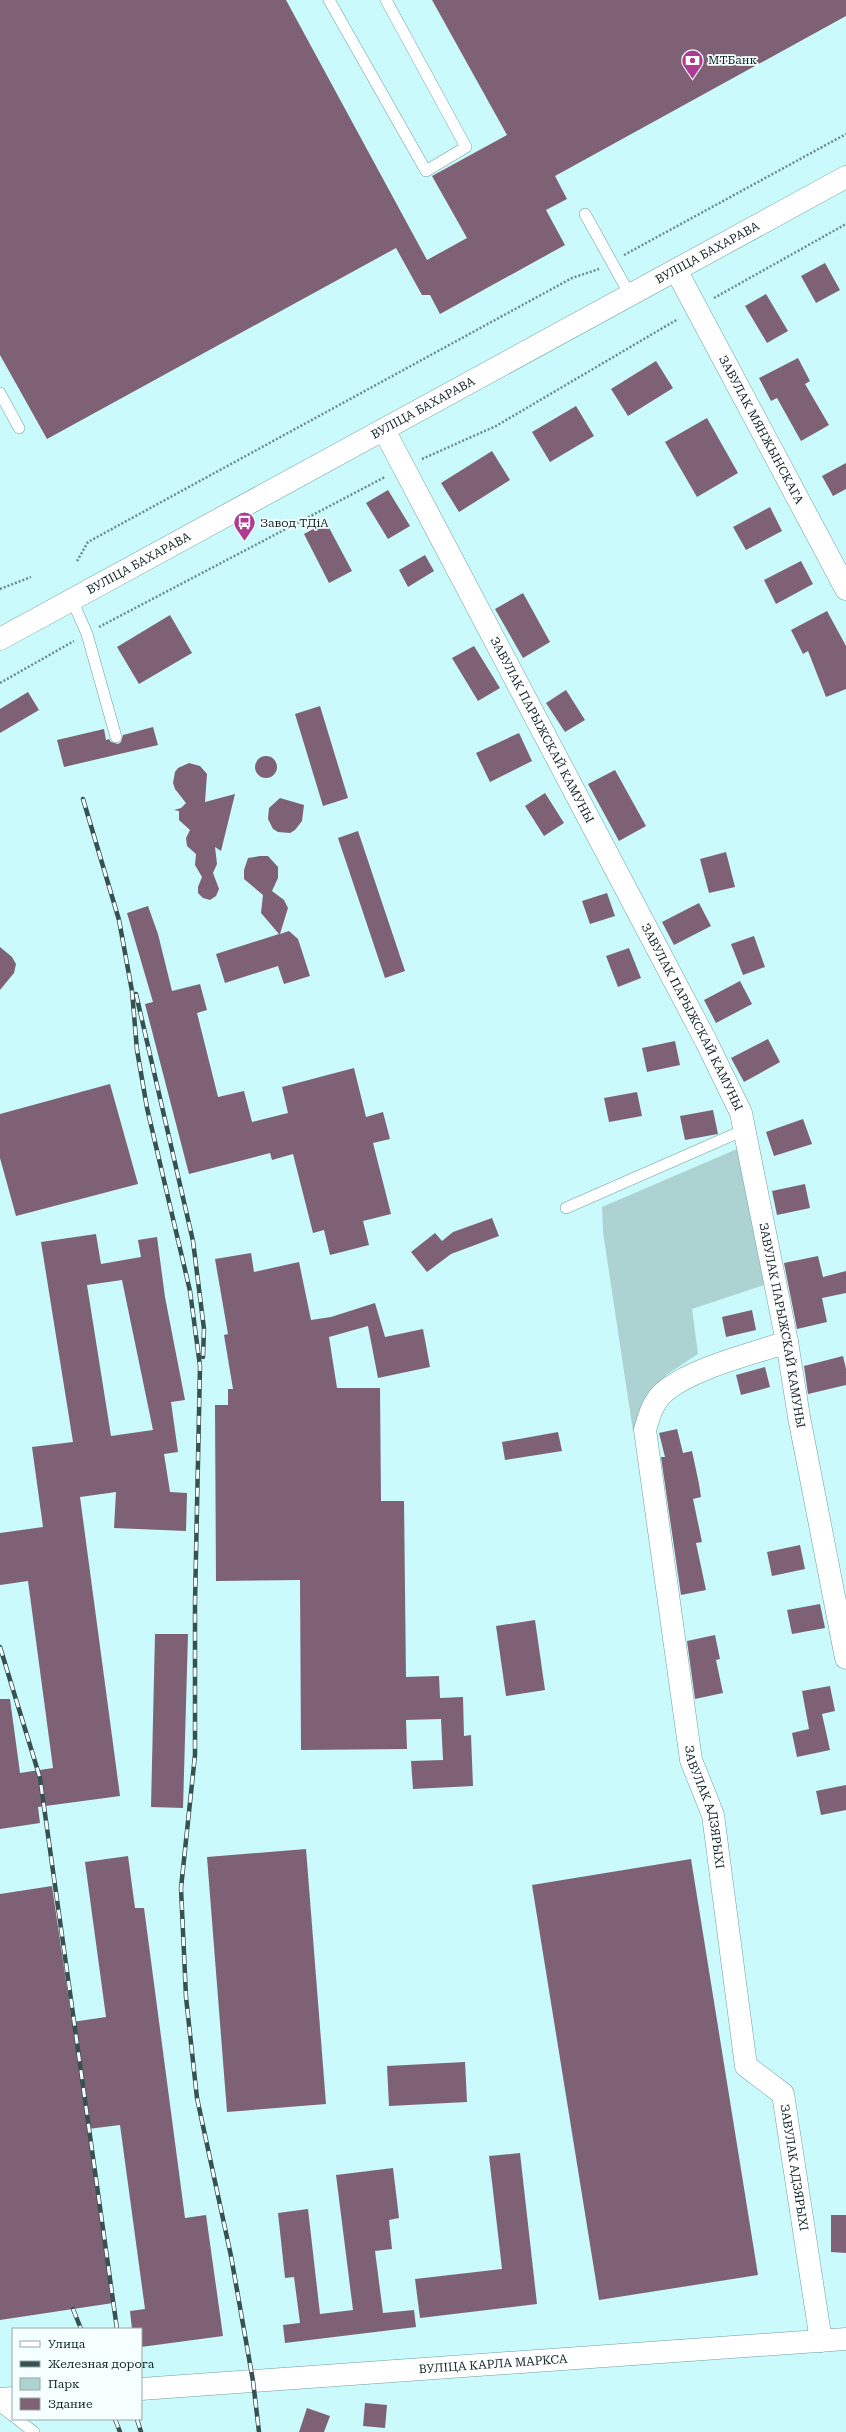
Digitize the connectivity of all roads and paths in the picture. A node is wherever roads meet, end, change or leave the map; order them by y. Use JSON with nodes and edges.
{"nodes":[{"id":1,"x":329,"y":0,"type":"edge"},
{"id":2,"x":386,"y":0,"type":"edge"},
{"id":3,"x":846,"y":134,"type":"edge"},
{"id":4,"x":846,"y":177,"type":"edge"},
{"id":5,"x":585,"y":214,"type":"dead end"},
{"id":6,"x":846,"y":224,"type":"edge"},
{"id":7,"x":611,"y":262,"type":"junction"},
{"id":8,"x":676,"y":270,"type":"junction"},
{"id":9,"x":630,"y":295,"type":"junction"},
{"id":10,"x":696,"y":308,"type":"junction"},
{"id":11,"x":0,"y":393,"type":"edge"},
{"id":12,"x":19,"y":428,"type":"dead end"},
{"id":13,"x":384,"y":430,"type":"junction"},
{"id":14,"x":404,"y":467,"type":"junction"},
{"id":15,"x":77,"y":561,"type":"dead end"},
{"id":16,"x":30,"y":577,"type":"dead end"},
{"id":17,"x":0,"y":589,"type":"edge"},
{"id":18,"x":846,"y":589,"type":"edge"},
{"id":19,"x":72,"y":600,"type":"junction"},
{"id":20,"x":87,"y":634,"type":"junction"},
{"id":21,"x":0,"y":639,"type":"edge"},
{"id":22,"x":0,"y":683,"type":"edge"},
{"id":23,"x":116,"y":737,"type":"dead end"},
{"id":24,"x":744,"y":1130,"type":"junction"},
{"id":25,"x":566,"y":1208,"type":"dead end"},
{"id":26,"x":787,"y":1342,"type":"junction"},
{"id":27,"x":846,"y":1658,"type":"edge"},
{"id":28,"x":846,"y":2339,"type":"edge"},
{"id":29,"x":821,"y":2341,"type":"junction"},
{"id":30,"x":142,"y":2389,"type":"edge"},
{"id":31,"x":12,"y":2398,"type":"edge"},
{"id":32,"x":0,"y":2399,"type":"edge"},
{"id":33,"x":0,"y":2406,"type":"edge"},
{"id":34,"x":12,"y":2415,"type":"edge"},
{"id":35,"x":18,"y":2420,"type":"edge"},
{"id":36,"x":34,"y":2432,"type":"edge"}],
"edges":[{"from":1,"to":2,"type":"lane"},
{"from":3,"to":7,"type":"path"},
{"from":4,"to":8,"type":"street","name":"ВУЛІЦА БАХАРАВА"},
{"from":5,"to":7,"type":"lane"},
{"from":6,"to":10,"type":"path"},
{"from":7,"to":9,"type":"lane"},
{"from":7,"to":15,"type":"path"},
{"from":8,"to":9,"type":"street","name":"ВУЛІЦА БАХАРАВА"},
{"from":8,"to":10,"type":"street","name":"ЗАВУЛАК МЯНЖЫНСКАГА"},
{"from":9,"to":13,"type":"street","name":"ВУЛІЦА БАХАРАВА"},
{"from":10,"to":14,"type":"path"},
{"from":10,"to":18,"type":"street","name":"ЗАВУЛАК МЯНЖЫНСКАГА"},
{"from":11,"to":12,"type":"lane"},
{"from":13,"to":14,"type":"street","name":"ЗАВУЛАК ПАРЫЖСКАЙ КАМУНЫ"},
{"from":13,"to":19,"type":"street","name":"ВУЛІЦА БАХАРАВА"},
{"from":14,"to":20,"type":"path"},
{"from":14,"to":24,"type":"street","name":"ЗАВУЛАК ПАРЫЖСКАЙ КАМУНЫ"},
{"from":16,"to":17,"type":"path"},
{"from":19,"to":20,"type":"lane"},
{"from":19,"to":21,"type":"street","name":"ВУЛІЦА БАХАРАВА"},
{"from":20,"to":22,"type":"path"},
{"from":20,"to":23,"type":"lane"},
{"from":24,"to":25,"type":"lane"},
{"from":24,"to":26,"type":"street","name":"ЗАВУЛАК ПАРЫЖСКАЙ КАМУНЫ"},
{"from":26,"to":27,"type":"street","name":"ЗАВУЛАК ПАРЫЖСКАЙ КАМУНЫ"},
{"from":26,"to":29,"type":"street","name":"ЗАВУЛАК АДЗЯРЫХІ"},
{"from":28,"to":29,"type":"street","name":"ВУЛІЦА КАРЛА МАРКСА"},
{"from":29,"to":30,"type":"street","name":"ВУЛІЦА КАРЛА МАРКСА"},
{"from":31,"to":32,"type":"street"},
{"from":33,"to":34,"type":"lane"},
{"from":35,"to":36,"type":"lane"}]}
